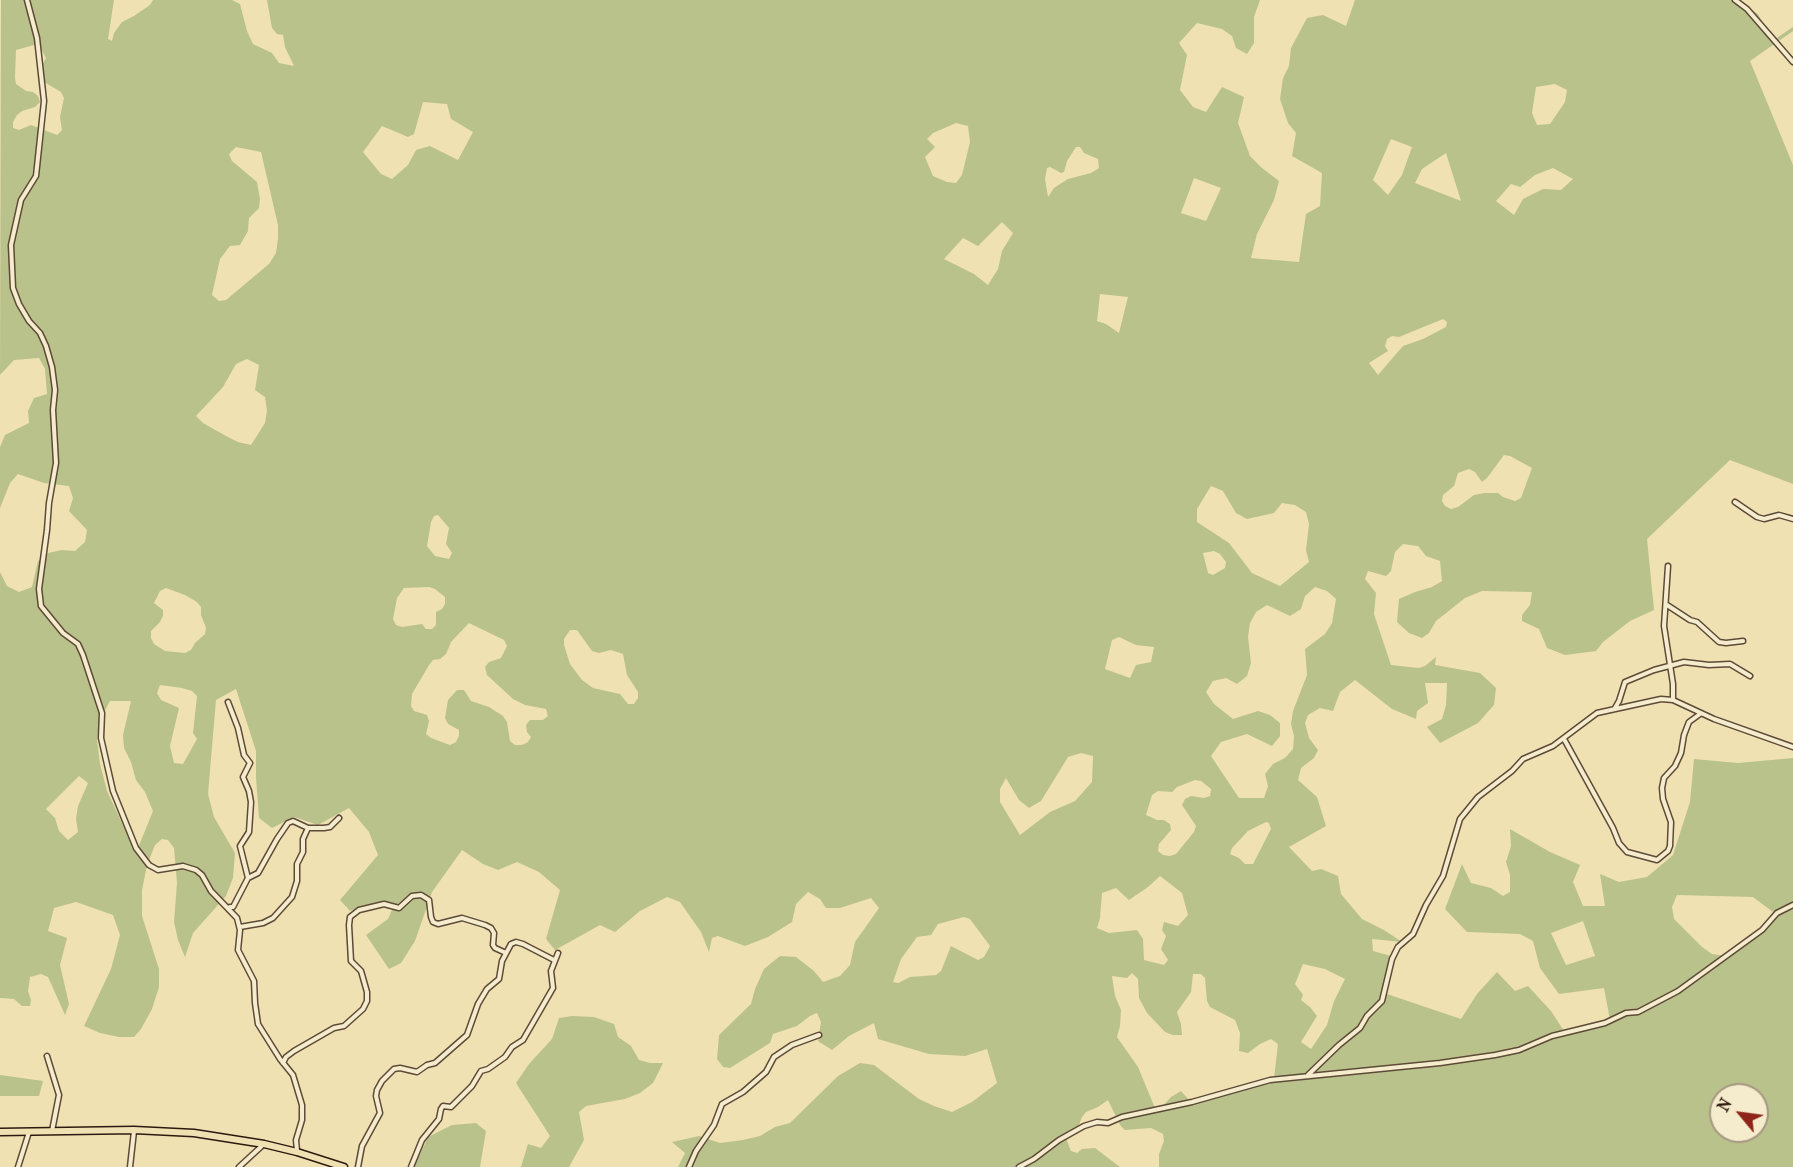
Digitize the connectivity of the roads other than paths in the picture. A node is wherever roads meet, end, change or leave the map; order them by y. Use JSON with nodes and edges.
{"nodes":[{"id":1,"x":27,"y":0,"type":"edge"},
{"id":2,"x":1735,"y":0,"type":"edge"},
{"id":3,"x":1793,"y":62,"type":"edge"},
{"id":4,"x":1735,"y":502,"type":"dead end"},
{"id":5,"x":1793,"y":519,"type":"edge"},
{"id":6,"x":1668,"y":566,"type":"dead end"},
{"id":7,"x":1666,"y":604,"type":"junction"},
{"id":8,"x":1743,"y":641,"type":"dead end"},
{"id":9,"x":1670,"y":665,"type":"junction"},
{"id":10,"x":1750,"y":676,"type":"dead end"},
{"id":11,"x":1673,"y":700,"type":"junction"},
{"id":12,"x":228,"y":702,"type":"dead end"},
{"id":13,"x":1614,"y":709,"type":"junction"},
{"id":14,"x":1701,"y":713,"type":"junction"},
{"id":15,"x":1564,"y":739,"type":"junction"},
{"id":16,"x":1793,"y":747,"type":"edge"},
{"id":17,"x":339,"y":818,"type":"dead end"},
{"id":18,"x":308,"y":828,"type":"junction"},
{"id":19,"x":248,"y":878,"type":"junction"},
{"id":20,"x":1793,"y":905,"type":"edge"},
{"id":21,"x":229,"y":908,"type":"junction"},
{"id":22,"x":240,"y":927,"type":"junction"},
{"id":23,"x":506,"y":953,"type":"junction"},
{"id":24,"x":558,"y":953,"type":"dead end"},
{"id":25,"x":554,"y":960,"type":"junction"},
{"id":26,"x":819,"y":1035,"type":"dead end"},
{"id":27,"x":47,"y":1056,"type":"dead end"},
{"id":28,"x":283,"y":1063,"type":"junction"},
{"id":29,"x":1307,"y":1076,"type":"junction"},
{"id":30,"x":134,"y":1130,"type":"junction"},
{"id":31,"x":52,"y":1131,"type":"junction"},
{"id":32,"x":0,"y":1132,"type":"edge"},
{"id":33,"x":29,"y":1132,"type":"junction"},
{"id":34,"x":264,"y":1144,"type":"junction"},
{"id":35,"x":297,"y":1152,"type":"junction"},
{"id":36,"x":18,"y":1167,"type":"edge"},
{"id":37,"x":130,"y":1167,"type":"edge"},
{"id":38,"x":238,"y":1167,"type":"edge"},
{"id":39,"x":344,"y":1167,"type":"edge"},
{"id":40,"x":358,"y":1167,"type":"edge"},
{"id":41,"x":411,"y":1167,"type":"edge"},
{"id":42,"x":689,"y":1167,"type":"edge"},
{"id":43,"x":1018,"y":1167,"type":"edge"}],
"edges":[{"from":1,"to":21,"type":"street"},
{"from":2,"to":3,"type":"street"},
{"from":4,"to":5,"type":"street"},
{"from":6,"to":7,"type":"street"},
{"from":7,"to":8,"type":"street"},
{"from":7,"to":9,"type":"street"},
{"from":9,"to":10,"type":"street"},
{"from":9,"to":11,"type":"street"},
{"from":9,"to":13,"type":"street"},
{"from":11,"to":13,"type":"street"},
{"from":11,"to":14,"type":"street"},
{"from":12,"to":19,"type":"street"},
{"from":13,"to":15,"type":"street"},
{"from":14,"to":15,"type":"street"},
{"from":14,"to":16,"type":"street"},
{"from":15,"to":29,"type":"street"},
{"from":17,"to":18,"type":"street"},
{"from":18,"to":19,"type":"street"},
{"from":18,"to":22,"type":"street"},
{"from":19,"to":21,"type":"street"},
{"from":20,"to":29,"type":"street"},
{"from":21,"to":22,"type":"street"},
{"from":22,"to":28,"type":"street"},
{"from":23,"to":25,"type":"street"},
{"from":23,"to":28,"type":"street"},
{"from":23,"to":40,"type":"street"},
{"from":24,"to":25,"type":"street"},
{"from":25,"to":41,"type":"street"},
{"from":26,"to":42,"type":"street"},
{"from":27,"to":31,"type":"street"},
{"from":28,"to":35,"type":"street"},
{"from":29,"to":43,"type":"street"},
{"from":30,"to":31,"type":"main road"},
{"from":30,"to":34,"type":"main road"},
{"from":30,"to":37,"type":"street"},
{"from":31,"to":33,"type":"main road"},
{"from":32,"to":33,"type":"main road"},
{"from":33,"to":36,"type":"street"},
{"from":34,"to":35,"type":"main road"},
{"from":34,"to":38,"type":"street"},
{"from":35,"to":39,"type":"main road"}]}
